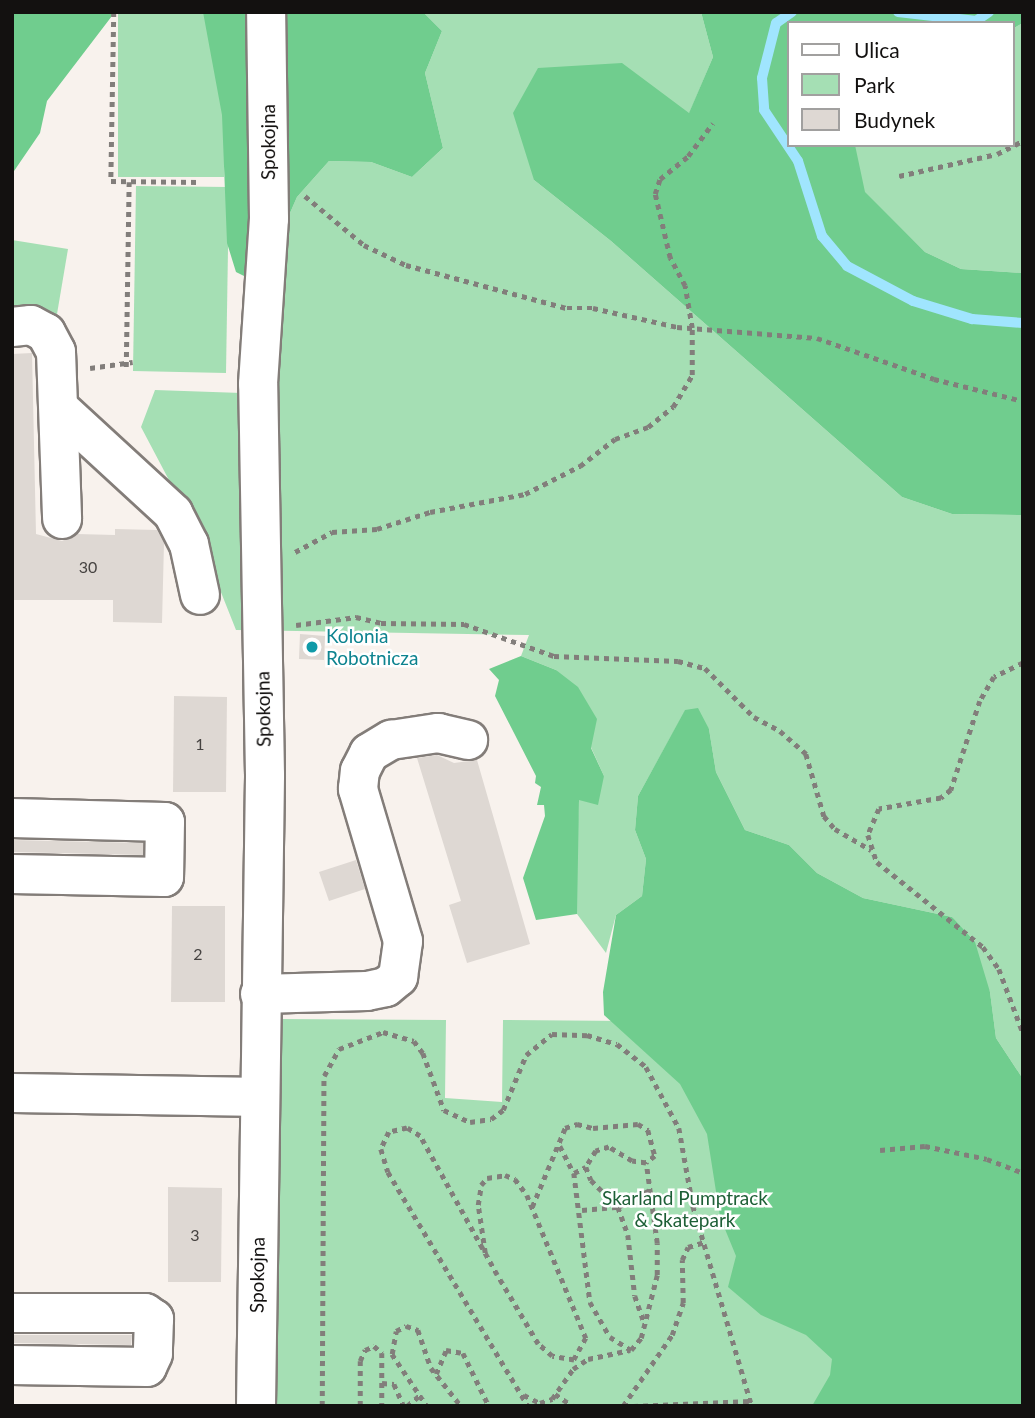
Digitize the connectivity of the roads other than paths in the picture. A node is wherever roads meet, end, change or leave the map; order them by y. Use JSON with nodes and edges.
{"nodes":[{"id":1,"x":266,"y":12,"type":"edge"},
{"id":2,"x":12,"y":327,"type":"edge"},
{"id":3,"x":60,"y":409,"type":"junction"},
{"id":4,"x":62,"y":519,"type":"dead end"},
{"id":5,"x":200,"y":595,"type":"dead end"},
{"id":6,"x":468,"y":740,"type":"dead end"},
{"id":7,"x":12,"y":818,"type":"edge"},
{"id":8,"x":12,"y":874,"type":"edge"},
{"id":9,"x":260,"y":994,"type":"junction"},
{"id":10,"x":12,"y":1093,"type":"edge"},
{"id":11,"x":260,"y":1097,"type":"junction"},
{"id":12,"x":12,"y":1313,"type":"edge"},
{"id":13,"x":12,"y":1366,"type":"edge"},
{"id":14,"x":256,"y":1406,"type":"edge"}],
"edges":[{"from":1,"to":9,"type":"street","name":"Spokojna"},
{"from":2,"to":3,"type":"street"},
{"from":3,"to":4,"type":"street"},
{"from":3,"to":5,"type":"street"},
{"from":6,"to":9,"type":"street"},
{"from":7,"to":8,"type":"street"},
{"from":9,"to":11,"type":"street","name":"Spokojna"},
{"from":10,"to":11,"type":"street"},
{"from":11,"to":14,"type":"street","name":"Spokojna"},
{"from":12,"to":13,"type":"street"}]}
